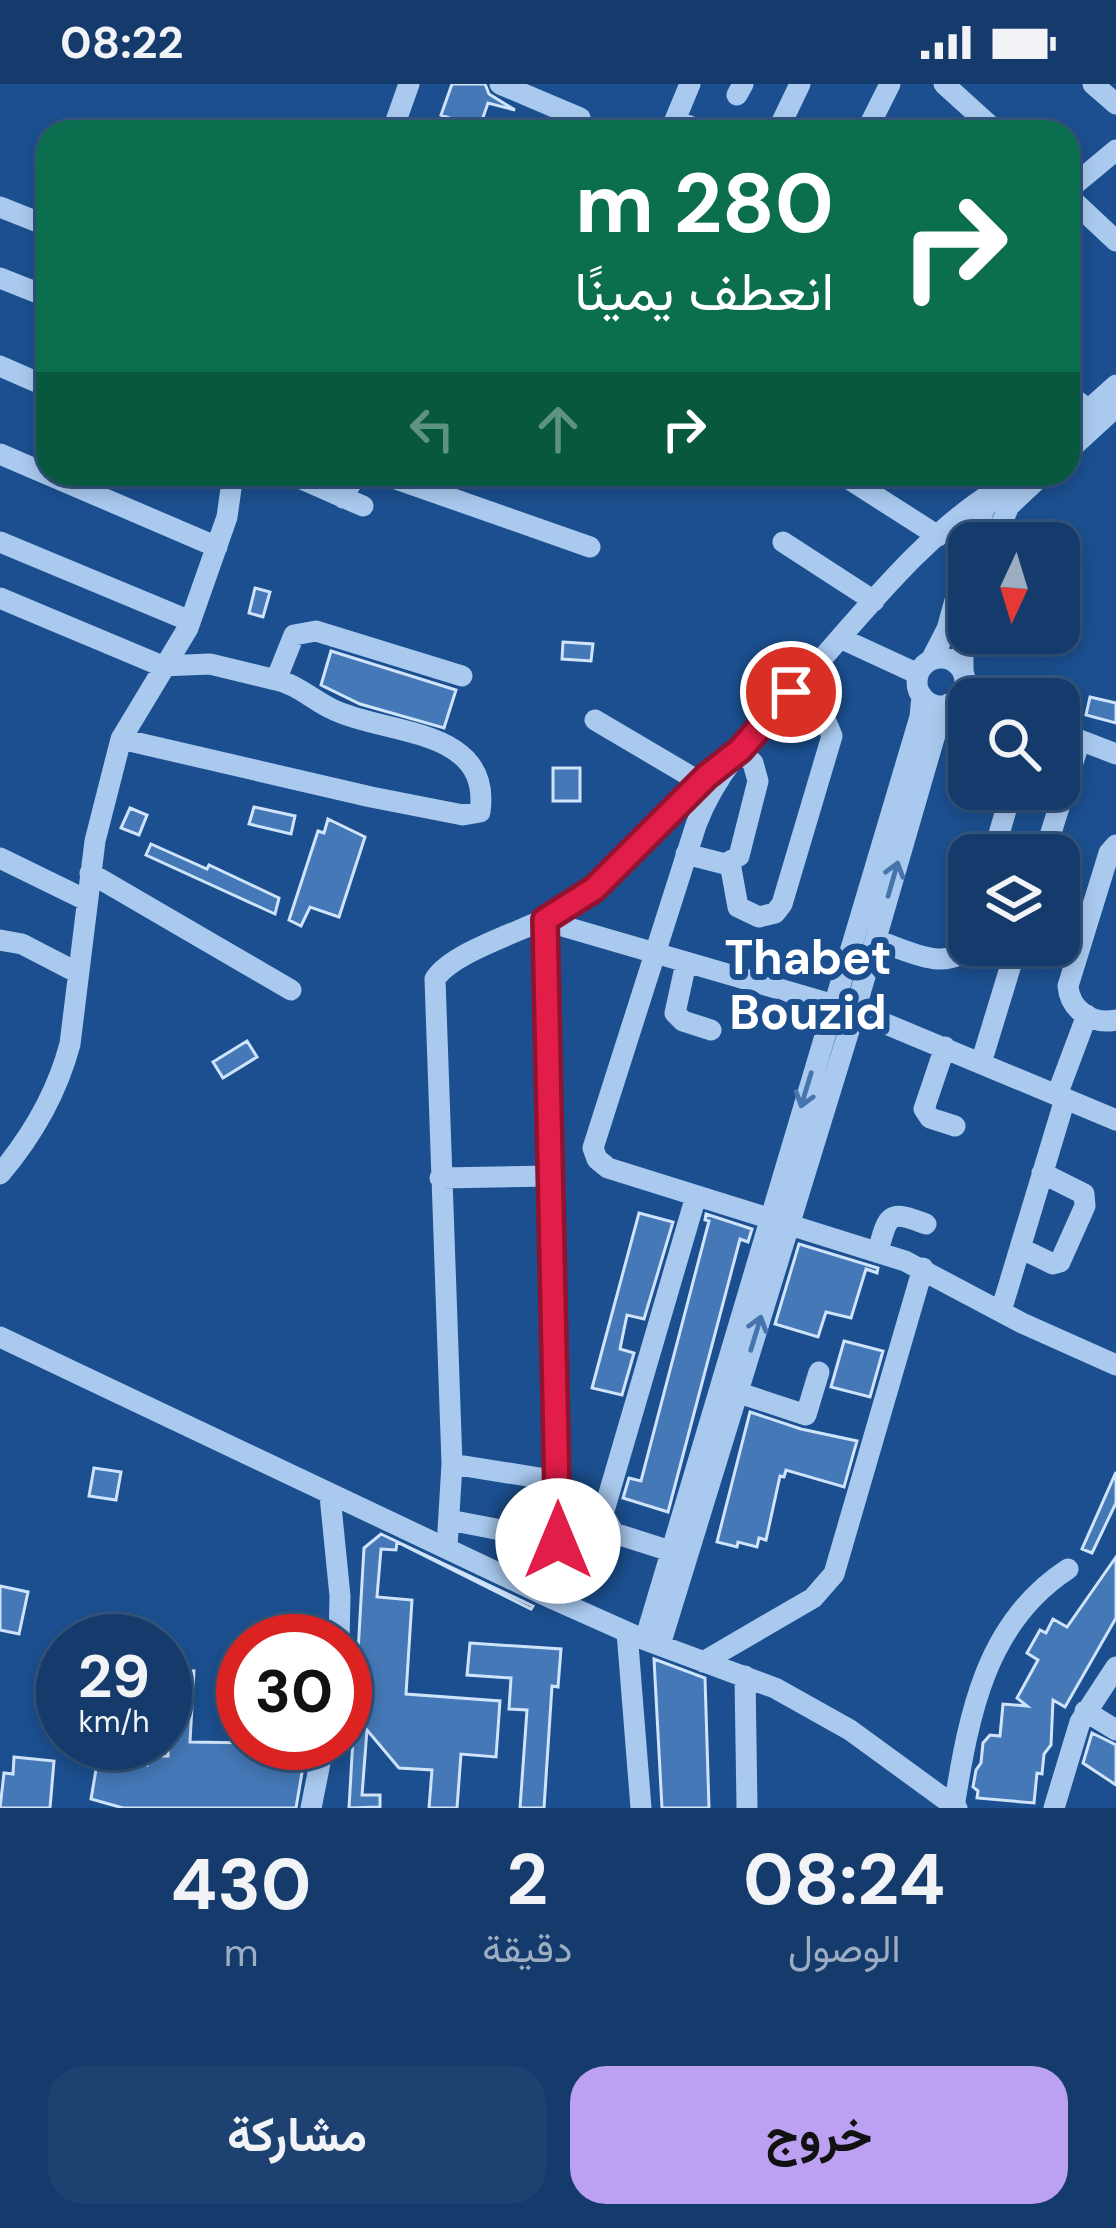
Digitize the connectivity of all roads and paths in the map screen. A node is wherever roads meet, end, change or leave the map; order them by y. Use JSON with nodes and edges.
{"nodes":[{"id":1,"x":409,"y":84,"type":"edge"},
{"id":2,"x":500,"y":84,"type":"edge"},
{"id":3,"x":690,"y":84,"type":"edge"},
{"id":4,"x":800,"y":84,"type":"edge"},
{"id":5,"x":890,"y":84,"type":"edge"},
{"id":6,"x":944,"y":84,"type":"edge"},
{"id":7,"x":1093,"y":84,"type":"edge"},
{"id":8,"x":1116,"y":104,"type":"edge"},
{"id":9,"x":580,"y":118,"type":"dead end"},
{"id":10,"x":400,"y":120,"type":"edge"},
{"id":11,"x":675,"y":120,"type":"edge"},
{"id":12,"x":783,"y":120,"type":"edge"},
{"id":13,"x":872,"y":120,"type":"edge"},
{"id":14,"x":984,"y":120,"type":"edge"},
{"id":15,"x":1116,"y":150,"type":"edge"},
{"id":16,"x":1080,"y":182,"type":"edge"},
{"id":17,"x":1080,"y":205,"type":"edge"},
{"id":18,"x":0,"y":207,"type":"edge"},
{"id":19,"x":36,"y":221,"type":"edge"},
{"id":20,"x":1116,"y":241,"type":"edge"},
{"id":21,"x":0,"y":278,"type":"edge"},
{"id":22,"x":36,"y":292,"type":"edge"},
{"id":23,"x":0,"y":366,"type":"edge"},
{"id":24,"x":36,"y":382,"type":"edge"},
{"id":25,"x":1116,"y":385,"type":"edge"},
{"id":26,"x":1080,"y":403,"type":"edge"},
{"id":27,"x":1116,"y":406,"type":"edge"},
{"id":28,"x":1089,"y":410,"type":"junction"},
{"id":29,"x":1080,"y":418,"type":"edge"},
{"id":30,"x":1080,"y":440,"type":"edge"},
{"id":31,"x":0,"y":454,"type":"edge"},
{"id":32,"x":36,"y":469,"type":"edge"},
{"id":33,"x":75,"y":486,"type":"edge"},
{"id":34,"x":231,"y":486,"type":"edge"},
{"id":35,"x":317,"y":486,"type":"edge"},
{"id":36,"x":355,"y":486,"type":"edge"},
{"id":37,"x":416,"y":486,"type":"edge"},
{"id":38,"x":860,"y":486,"type":"edge"},
{"id":39,"x":1001,"y":486,"type":"edge"},
{"id":40,"x":1003,"y":486,"type":"edge"},
{"id":41,"x":1030,"y":486,"type":"edge"},
{"id":42,"x":977,"y":522,"type":"edge"},
{"id":43,"x":1002,"y":522,"type":"edge"},
{"id":44,"x":938,"y":536,"type":"junction"},
{"id":45,"x":0,"y":542,"type":"edge"},
{"id":46,"x":783,"y":542,"type":"dead end"},
{"id":47,"x":217,"y":547,"type":"junction"},
{"id":48,"x":590,"y":547,"type":"dead end"},
{"id":49,"x":0,"y":598,"type":"edge"},
{"id":50,"x":874,"y":601,"type":"junction"},
{"id":51,"x":190,"y":621,"type":"junction"},
{"id":52,"x":948,"y":625,"type":"edge"},
{"id":53,"x":840,"y":638,"type":"junction"},
{"id":54,"x":162,"y":666,"type":"junction"},
{"id":55,"x":462,"y":676,"type":"dead end"},
{"id":56,"x":924,"y":677,"type":"junction"},
{"id":57,"x":957,"y":678,"type":"edge"},
{"id":58,"x":276,"y":680,"type":"junction"},
{"id":59,"x":791,"y":692,"type":"junction"},
{"id":60,"x":948,"y":698,"type":"edge"},
{"id":61,"x":948,"y":710,"type":"edge"},
{"id":62,"x":595,"y":720,"type":"dead end"},
{"id":63,"x":121,"y":739,"type":"junction"},
{"id":64,"x":1080,"y":740,"type":"edge"},
{"id":65,"x":740,"y":750,"type":"junction"},
{"id":66,"x":1116,"y":754,"type":"edge"},
{"id":67,"x":706,"y":786,"type":"junction"},
{"id":68,"x":1116,"y":845,"type":"edge"},
{"id":69,"x":686,"y":854,"type":"junction"},
{"id":70,"x":0,"y":858,"type":"edge"},
{"id":71,"x":730,"y":862,"type":"junction"},
{"id":72,"x":90,"y":873,"type":"junction"},
{"id":73,"x":86,"y":900,"type":"junction"},
{"id":74,"x":545,"y":920,"type":"junction"},
{"id":75,"x":0,"y":940,"type":"edge"},
{"id":76,"x":876,"y":940,"type":"junction"},
{"id":77,"x":654,"y":953,"type":"junction"},
{"id":78,"x":948,"y":959,"type":"edge"},
{"id":79,"x":686,"y":963,"type":"junction"},
{"id":80,"x":1011,"y":966,"type":"edge"},
{"id":81,"x":78,"y":973,"type":"junction"},
{"id":82,"x":291,"y":990,"type":"dead end"},
{"id":83,"x":832,"y":1003,"type":"junction"},
{"id":84,"x":856,"y":1011,"type":"junction"},
{"id":85,"x":1087,"y":1015,"type":"junction"},
{"id":86,"x":1116,"y":1020,"type":"edge"},
{"id":87,"x":711,"y":1030,"type":"dead end"},
{"id":88,"x":945,"y":1047,"type":"junction"},
{"id":89,"x":981,"y":1063,"type":"junction"},
{"id":90,"x":1061,"y":1097,"type":"junction"},
{"id":91,"x":1116,"y":1120,"type":"edge"},
{"id":92,"x":955,"y":1126,"type":"dead end"},
{"id":93,"x":1042,"y":1173,"type":"junction"},
{"id":94,"x":0,"y":1174,"type":"edge"},
{"id":95,"x":549,"y":1176,"type":"junction"},
{"id":96,"x":440,"y":1178,"type":"junction"},
{"id":97,"x":696,"y":1196,"type":"junction"},
{"id":98,"x":779,"y":1221,"type":"junction"},
{"id":99,"x":926,"y":1224,"type":"dead end"},
{"id":100,"x":1020,"y":1248,"type":"junction"},
{"id":101,"x":878,"y":1251,"type":"junction"},
{"id":102,"x":923,"y":1268,"type":"junction"},
{"id":103,"x":1000,"y":1311,"type":"junction"},
{"id":104,"x":2,"y":1342,"type":"edge"},
{"id":105,"x":1116,"y":1365,"type":"edge"},
{"id":106,"x":819,"y":1372,"type":"dead end"},
{"id":107,"x":728,"y":1390,"type":"junction"},
{"id":108,"x":452,"y":1464,"type":"junction"},
{"id":109,"x":558,"y":1481,"type":"junction"},
{"id":110,"x":330,"y":1496,"type":"junction"},
{"id":111,"x":449,"y":1520,"type":"junction"},
{"id":112,"x":558,"y":1541,"type":"junction"},
{"id":113,"x":447,"y":1547,"type":"junction"},
{"id":114,"x":670,"y":1551,"type":"junction"},
{"id":115,"x":1068,"y":1569,"type":"dead end"},
{"id":116,"x":553,"y":1599,"type":"junction"},
{"id":117,"x":339,"y":1614,"type":"edge"},
{"id":118,"x":644,"y":1639,"type":"junction"},
{"id":119,"x":703,"y":1662,"type":"junction"},
{"id":120,"x":1116,"y":1667,"type":"edge"},
{"id":121,"x":745,"y":1676,"type":"junction"},
{"id":122,"x":1085,"y":1711,"type":"junction"},
{"id":123,"x":1116,"y":1730,"type":"edge"},
{"id":124,"x":319,"y":1770,"type":"edge"},
{"id":125,"x":956,"y":1807,"type":"edge"},
{"id":126,"x":311,"y":1808,"type":"edge"},
{"id":127,"x":641,"y":1808,"type":"edge"},
{"id":128,"x":747,"y":1808,"type":"edge"},
{"id":129,"x":1054,"y":1808,"type":"edge"}],
"edges":[{"from":1,"to":10,"type":"street"},
{"from":2,"to":9,"type":"street"},
{"from":3,"to":11,"type":"street"},
{"from":4,"to":12,"type":"street"},
{"from":5,"to":13,"type":"street"},
{"from":6,"to":14,"type":"street"},
{"from":7,"to":8,"type":"street"},
{"from":15,"to":16,"type":"street"},
{"from":17,"to":20,"type":"street"},
{"from":18,"to":19,"type":"street"},
{"from":21,"to":22,"type":"street"},
{"from":23,"to":24,"type":"street"},
{"from":25,"to":28,"type":"street"},
{"from":26,"to":28,"type":"street"},
{"from":27,"to":30,"type":"street"},
{"from":28,"to":29,"type":"street"},
{"from":31,"to":32,"type":"street"},
{"from":33,"to":47,"type":"street"},
{"from":34,"to":47,"type":"street"},
{"from":35,"to":36,"type":"street"},
{"from":37,"to":48,"type":"street"},
{"from":38,"to":44,"type":"street"},
{"from":39,"to":44,"type":"street"},
{"from":40,"to":42,"type":"street"},
{"from":41,"to":43,"type":"street"},
{"from":44,"to":50,"type":"street"},
{"from":45,"to":51,"type":"street"},
{"from":46,"to":50,"type":"street"},
{"from":47,"to":51,"type":"street"},
{"from":49,"to":54,"type":"street"},
{"from":50,"to":53,"type":"street"},
{"from":51,"to":54,"type":"street"},
{"from":52,"to":56,"type":"street"},
{"from":53,"to":56,"type":"street"},
{"from":53,"to":59,"type":"street"},
{"from":54,"to":58,"type":"street"},
{"from":54,"to":63,"type":"street"},
{"from":55,"to":58,"type":"street"},
{"from":56,"to":57,"type":"street"},
{"from":56,"to":60,"type":"street"},
{"from":56,"to":83,"type":"street"},
{"from":58,"to":63,"type":"street"},
{"from":59,"to":65,"type":"street"},
{"from":59,"to":71,"type":"street"},
{"from":76,"to":61,"type":"street","one_way":true},
{"from":62,"to":67,"type":"street"},
{"from":63,"to":72,"type":"street"},
{"from":64,"to":66,"type":"street"},
{"from":65,"to":67,"type":"street"},
{"from":65,"to":71,"type":"street"},
{"from":67,"to":69,"type":"street"},
{"from":67,"to":74,"type":"street"},
{"from":68,"to":85,"type":"street"},
{"from":69,"to":71,"type":"street"},
{"from":69,"to":77,"type":"street"},
{"from":70,"to":73,"type":"street"},
{"from":72,"to":73,"type":"street"},
{"from":72,"to":82,"type":"street"},
{"from":73,"to":81,"type":"street"},
{"from":74,"to":77,"type":"street"},
{"from":74,"to":95,"type":"street"},
{"from":74,"to":96,"type":"street"},
{"from":75,"to":81,"type":"street"},
{"from":76,"to":78,"type":"street"},
{"from":76,"to":84,"type":"street"},
{"from":77,"to":79,"type":"street"},
{"from":77,"to":97,"type":"street"},
{"from":79,"to":83,"type":"street"},
{"from":79,"to":87,"type":"street"},
{"from":80,"to":89,"type":"street"},
{"from":81,"to":94,"type":"street"},
{"from":83,"to":84,"type":"street"},
{"from":83,"to":98,"type":"street","one_way":true},
{"from":84,"to":88,"type":"street"},
{"from":84,"to":98,"type":"street"},
{"from":85,"to":86,"type":"street"},
{"from":85,"to":90,"type":"street"},
{"from":88,"to":89,"type":"street"},
{"from":88,"to":92,"type":"street"},
{"from":89,"to":90,"type":"street"},
{"from":90,"to":91,"type":"street"},
{"from":90,"to":93,"type":"street"},
{"from":93,"to":100,"type":"street"},
{"from":93,"to":100,"type":"street"},
{"from":95,"to":96,"type":"street"},
{"from":95,"to":109,"type":"street"},
{"from":96,"to":108,"type":"street"},
{"from":97,"to":98,"type":"street"},
{"from":97,"to":114,"type":"street"},
{"from":98,"to":101,"type":"street"},
{"from":98,"to":107,"type":"street"},
{"from":99,"to":101,"type":"street"},
{"from":100,"to":103,"type":"street"},
{"from":101,"to":102,"type":"street"},
{"from":102,"to":103,"type":"street"},
{"from":102,"to":119,"type":"street"},
{"from":103,"to":105,"type":"street"},
{"from":104,"to":110,"type":"street"},
{"from":106,"to":107,"type":"street"},
{"from":107,"to":114,"type":"street"},
{"from":107,"to":118,"type":"street"},
{"from":108,"to":109,"type":"street"},
{"from":108,"to":111,"type":"street"},
{"from":109,"to":112,"type":"street"},
{"from":110,"to":113,"type":"street"},
{"from":110,"to":117,"type":"street"},
{"from":111,"to":112,"type":"street"},
{"from":111,"to":113,"type":"street"},
{"from":112,"to":116,"type":"street"},
{"from":113,"to":116,"type":"street"},
{"from":114,"to":118,"type":"street"},
{"from":115,"to":125,"type":"street"},
{"from":116,"to":118,"type":"street"},
{"from":118,"to":119,"type":"street"},
{"from":118,"to":127,"type":"street"},
{"from":119,"to":121,"type":"street"},
{"from":120,"to":122,"type":"street"},
{"from":121,"to":125,"type":"street"},
{"from":121,"to":128,"type":"street"},
{"from":122,"to":123,"type":"street"},
{"from":122,"to":129,"type":"street"},
{"from":124,"to":126,"type":"street"}]}
